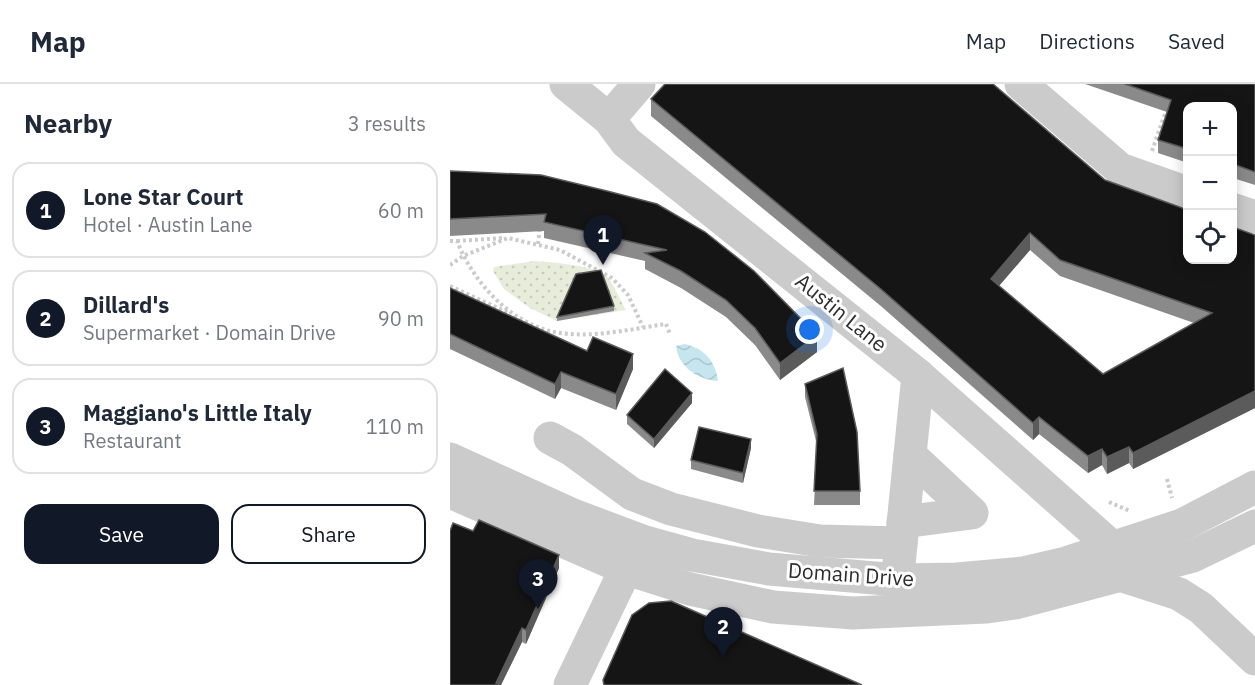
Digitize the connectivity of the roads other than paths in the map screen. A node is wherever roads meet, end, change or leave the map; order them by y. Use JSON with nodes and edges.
{"nodes":[{"id":1,"x":566,"y":84,"type":"edge"},
{"id":2,"x":639,"y":84,"type":"edge"},
{"id":3,"x":1021,"y":84,"type":"edge"},
{"id":4,"x":609,"y":119,"type":"junction"},
{"id":5,"x":1183,"y":191,"type":"edge"},
{"id":6,"x":1236,"y":210,"type":"edge"},
{"id":7,"x":1255,"y":217,"type":"edge"},
{"id":8,"x":918,"y":375,"type":"junction"},
{"id":9,"x":550,"y":438,"type":"dead end"},
{"id":10,"x":910,"y":455,"type":"junction"},
{"id":11,"x":450,"y":459,"type":"edge"},
{"id":12,"x":1255,"y":487,"type":"edge"},
{"id":13,"x":450,"y":492,"type":"edge"},
{"id":14,"x":632,"y":495,"type":"junction"},
{"id":15,"x":1175,"y":507,"type":"junction"},
{"id":16,"x":1255,"y":526,"type":"edge"},
{"id":17,"x":618,"y":532,"type":"junction"},
{"id":18,"x":902,"y":532,"type":"junction"},
{"id":19,"x":1193,"y":556,"type":"junction"},
{"id":20,"x":1115,"y":561,"type":"junction"},
{"id":21,"x":624,"y":568,"type":"junction"},
{"id":22,"x":865,"y":578,"type":"junction"},
{"id":23,"x":898,"y":580,"type":"junction"},
{"id":24,"x":987,"y":592,"type":"junction"},
{"id":25,"x":1221,"y":626,"type":"junction"},
{"id":26,"x":1255,"y":659,"type":"edge"},
{"id":27,"x":570,"y":685,"type":"edge"}],
"edges":[{"from":1,"to":4,"type":"street","name":"Austin Lane"},
{"from":2,"to":4,"type":"street"},
{"from":3,"to":5,"type":"street"},
{"from":4,"to":8,"type":"street","name":"Austin Lane"},
{"from":6,"to":7,"type":"street"},
{"from":8,"to":10,"type":"street"},
{"from":8,"to":20,"type":"street","name":"Austin Lane"},
{"from":9,"to":14,"type":"street"},
{"from":10,"to":18,"type":"street"},
{"from":10,"to":18,"type":"street"},
{"from":11,"to":17,"type":"street","name":"Domain Drive"},
{"from":12,"to":15,"type":"street","name":"Domain Drive"},
{"from":13,"to":21,"type":"street","name":"Domain Drive"},
{"from":14,"to":17,"type":"street"},
{"from":14,"to":18,"type":"street"},
{"from":15,"to":19,"type":"street"},
{"from":15,"to":20,"type":"street","name":"Domain Drive"},
{"from":16,"to":19,"type":"street","name":"Domain Drive"},
{"from":17,"to":22,"type":"street","name":"Domain Drive"},
{"from":18,"to":23,"type":"street"},
{"from":19,"to":20,"type":"street","name":"Domain Drive"},
{"from":19,"to":25,"type":"street"},
{"from":20,"to":24,"type":"street","name":"Domain Drive"},
{"from":20,"to":25,"type":"street"},
{"from":21,"to":22,"type":"street"},
{"from":21,"to":24,"type":"street","name":"Domain Drive"},
{"from":21,"to":27,"type":"street"},
{"from":22,"to":23,"type":"street","name":"Domain Drive"},
{"from":23,"to":24,"type":"street","name":"Domain Drive"},
{"from":25,"to":26,"type":"street"}]}
